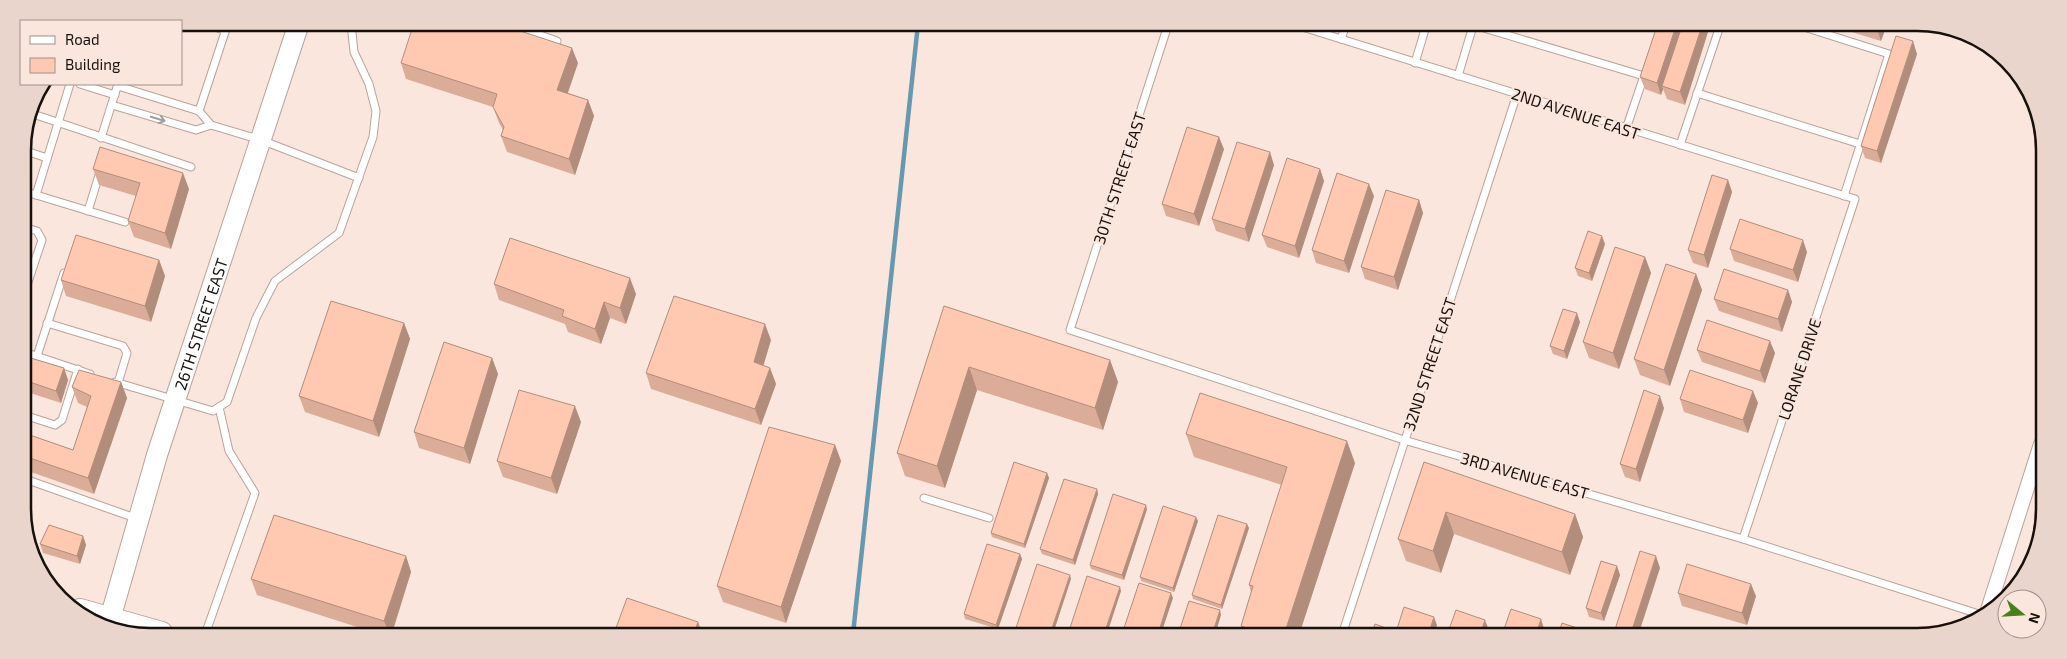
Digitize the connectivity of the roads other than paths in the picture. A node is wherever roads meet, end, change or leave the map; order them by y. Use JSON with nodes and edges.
{"nodes":[{"id":1,"x":225,"y":31,"type":"edge"},
{"id":2,"x":296,"y":31,"type":"edge"},
{"id":3,"x":352,"y":31,"type":"edge"},
{"id":4,"x":529,"y":31,"type":"edge"},
{"id":5,"x":1166,"y":31,"type":"edge"},
{"id":6,"x":1315,"y":31,"type":"edge"},
{"id":7,"x":1344,"y":31,"type":"edge"},
{"id":8,"x":1425,"y":31,"type":"edge"},
{"id":9,"x":1472,"y":31,"type":"edge"},
{"id":10,"x":1494,"y":31,"type":"edge"},
{"id":11,"x":1718,"y":31,"type":"edge"},
{"id":12,"x":1817,"y":31,"type":"edge"},
{"id":13,"x":1341,"y":39,"type":"junction"},
{"id":14,"x":557,"y":41,"type":"edge"},
{"id":15,"x":1415,"y":63,"type":"junction"},
{"id":16,"x":1646,"y":68,"type":"edge"},
{"id":17,"x":1458,"y":76,"type":"junction"},
{"id":18,"x":1644,"y":76,"type":"junction"},
{"id":19,"x":70,"y":85,"type":"edge"},
{"id":20,"x":83,"y":85,"type":"edge"},
{"id":21,"x":118,"y":85,"type":"edge"},
{"id":22,"x":1697,"y":93,"type":"junction"},
{"id":23,"x":1516,"y":94,"type":"junction"},
{"id":24,"x":115,"y":95,"type":"junction"},
{"id":25,"x":112,"y":105,"type":"junction"},
{"id":26,"x":199,"y":111,"type":"junction"},
{"id":27,"x":37,"y":115,"type":"edge"},
{"id":28,"x":58,"y":123,"type":"junction"},
{"id":29,"x":212,"y":125,"type":"junction"},
{"id":30,"x":1626,"y":129,"type":"junction"},
{"id":31,"x":101,"y":138,"type":"junction"},
{"id":32,"x":109,"y":140,"type":"junction"},
{"id":33,"x":261,"y":140,"type":"junction"},
{"id":34,"x":1860,"y":144,"type":"junction"},
{"id":35,"x":1680,"y":146,"type":"junction"},
{"id":36,"x":107,"y":149,"type":"edge"},
{"id":37,"x":32,"y":153,"type":"edge"},
{"id":38,"x":47,"y":158,"type":"junction"},
{"id":39,"x":101,"y":167,"type":"edge"},
{"id":40,"x":191,"y":167,"type":"dead end"},
{"id":41,"x":358,"y":178,"type":"junction"},
{"id":42,"x":32,"y":194,"type":"edge"},
{"id":43,"x":36,"y":195,"type":"junction"},
{"id":44,"x":1844,"y":196,"type":"junction"},
{"id":45,"x":1856,"y":199,"type":"joint"},
{"id":46,"x":88,"y":211,"type":"junction"},
{"id":47,"x":125,"y":222,"type":"dead end"},
{"id":48,"x":32,"y":229,"type":"edge"},
{"id":49,"x":65,"y":269,"type":"edge"},
{"id":50,"x":32,"y":271,"type":"edge"},
{"id":51,"x":48,"y":323,"type":"junction"},
{"id":52,"x":1070,"y":330,"type":"joint"},
{"id":53,"x":31,"y":354,"type":"edge"},
{"id":54,"x":37,"y":356,"type":"junction"},
{"id":55,"x":78,"y":370,"type":"junction"},
{"id":56,"x":102,"y":377,"type":"edge"},
{"id":57,"x":110,"y":380,"type":"edge"},
{"id":58,"x":118,"y":383,"type":"junction"},
{"id":59,"x":174,"y":401,"type":"junction"},
{"id":60,"x":219,"y":408,"type":"junction"},
{"id":61,"x":31,"y":417,"type":"edge"},
{"id":62,"x":1404,"y":440,"type":"junction"},
{"id":63,"x":2036,"y":457,"type":"edge"},
{"id":64,"x":31,"y":481,"type":"edge"},
{"id":65,"x":924,"y":498,"type":"dead end"},
{"id":66,"x":989,"y":518,"type":"dead end"},
{"id":67,"x":138,"y":519,"type":"junction"},
{"id":68,"x":1743,"y":539,"type":"junction"},
{"id":69,"x":1991,"y":602,"type":"edge"},
{"id":70,"x":1976,"y":612,"type":"edge"},
{"id":71,"x":110,"y":621,"type":"edge"},
{"id":72,"x":1344,"y":627,"type":"edge"},
{"id":73,"x":207,"y":628,"type":"edge"}],
"edges":[{"from":1,"to":26,"type":"lane"},
{"from":2,"to":33,"type":"main road","name":"26TH STREET EAST"},
{"from":3,"to":41,"type":"lane"},
{"from":4,"to":14,"type":"lane"},
{"from":5,"to":52,"type":"lane","name":"30TH STREET EAST"},
{"from":6,"to":13,"type":"lane","name":"2ND AVENUE EAST"},
{"from":7,"to":13,"type":"lane"},
{"from":8,"to":15,"type":"lane"},
{"from":9,"to":17,"type":"lane"},
{"from":10,"to":18,"type":"lane"},
{"from":11,"to":22,"type":"lane"},
{"from":12,"to":34,"type":"lane"},
{"from":13,"to":15,"type":"lane","name":"2ND AVENUE EAST"},
{"from":15,"to":17,"type":"lane","name":"2ND AVENUE EAST"},
{"from":16,"to":18,"type":"lane"},
{"from":17,"to":23,"type":"lane","name":"2ND AVENUE EAST"},
{"from":18,"to":30,"type":"lane"},
{"from":19,"to":28,"type":"lane"},
{"from":20,"to":24,"type":"lane"},
{"from":21,"to":24,"type":"lane"},
{"from":21,"to":26,"type":"lane"},
{"from":22,"to":34,"type":"lane"},
{"from":22,"to":35,"type":"lane"},
{"from":23,"to":30,"type":"lane","name":"2ND AVENUE EAST"},
{"from":23,"to":62,"type":"lane","name":"32ND STREET EAST"},
{"from":24,"to":25,"type":"lane"},
{"from":25,"to":29,"type":"lane","one_way":true},
{"from":25,"to":31,"type":"lane"},
{"from":26,"to":29,"type":"lane"},
{"from":27,"to":28,"type":"lane"},
{"from":28,"to":31,"type":"lane"},
{"from":28,"to":38,"type":"lane"},
{"from":29,"to":33,"type":"lane"},
{"from":30,"to":35,"type":"lane","name":"2ND AVENUE EAST"},
{"from":31,"to":32,"type":"lane"},
{"from":32,"to":36,"type":"lane"},
{"from":32,"to":40,"type":"lane"},
{"from":33,"to":41,"type":"lane"},
{"from":33,"to":59,"type":"main road","name":"26TH STREET EAST"},
{"from":34,"to":44,"type":"lane"},
{"from":35,"to":44,"type":"lane","name":"2ND AVENUE EAST"},
{"from":37,"to":38,"type":"lane"},
{"from":38,"to":43,"type":"lane"},
{"from":39,"to":46,"type":"lane"},
{"from":41,"to":60,"type":"lane"},
{"from":42,"to":43,"type":"lane"},
{"from":43,"to":46,"type":"lane"},
{"from":44,"to":45,"type":"lane","name":"2ND AVENUE EAST"},
{"from":45,"to":68,"type":"lane","name":"LORANE DRIVE"},
{"from":46,"to":47,"type":"lane"},
{"from":48,"to":50,"type":"lane"},
{"from":49,"to":51,"type":"lane"},
{"from":51,"to":54,"type":"lane"},
{"from":51,"to":58,"type":"lane"},
{"from":52,"to":62,"type":"lane","name":"3RD AVENUE EAST"},
{"from":53,"to":54,"type":"lane"},
{"from":54,"to":55,"type":"lane"},
{"from":55,"to":56,"type":"lane"},
{"from":55,"to":61,"type":"lane"},
{"from":57,"to":58,"type":"lane"},
{"from":58,"to":59,"type":"lane"},
{"from":59,"to":60,"type":"lane"},
{"from":59,"to":67,"type":"main road","name":"26TH STREET EAST"},
{"from":60,"to":73,"type":"lane"},
{"from":62,"to":68,"type":"lane","name":"3RD AVENUE EAST"},
{"from":62,"to":72,"type":"lane","name":"32ND STREET EAST"},
{"from":63,"to":69,"type":"street"},
{"from":64,"to":67,"type":"lane"},
{"from":65,"to":66,"type":"lane"},
{"from":67,"to":71,"type":"main road","name":"26TH STREET EAST"},
{"from":68,"to":70,"type":"lane","name":"3RD AVENUE EAST"}]}
